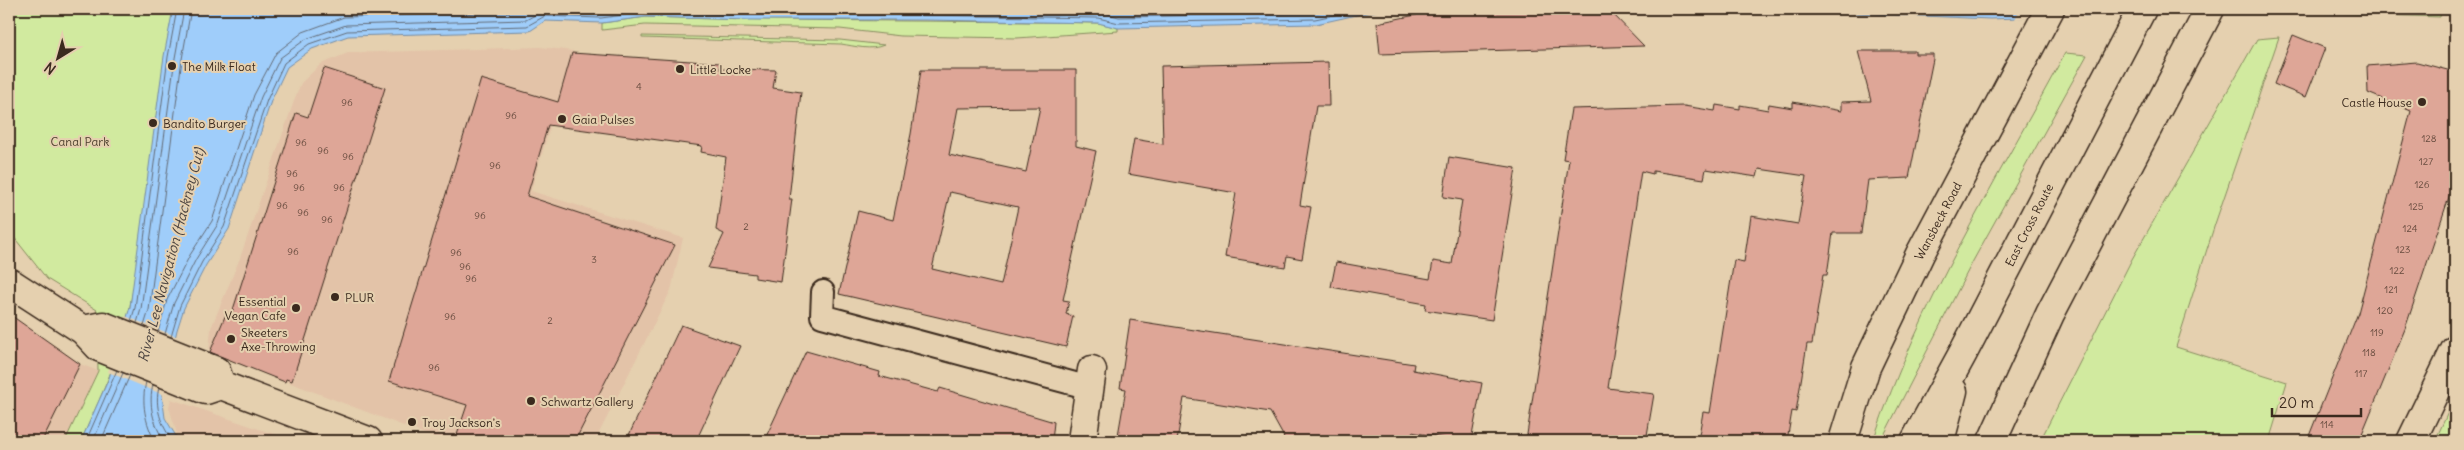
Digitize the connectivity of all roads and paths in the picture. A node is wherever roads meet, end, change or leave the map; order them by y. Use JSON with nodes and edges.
{"nodes":[{"id":1,"x":2050,"y":9,"type":"edge"},
{"id":2,"x":2142,"y":9,"type":"edge"},
{"id":3,"x":2210,"y":9,"type":"edge"},
{"id":4,"x":9,"y":282,"type":"edge"},
{"id":5,"x":823,"y":292,"type":"dead end"},
{"id":6,"x":2455,"y":350,"type":"edge"},
{"id":7,"x":1963,"y":353,"type":"junction"},
{"id":8,"x":1091,"y":379,"type":"joint"},
{"id":9,"x":368,"y":441,"type":"edge"},
{"id":10,"x":1082,"y":441,"type":"edge"},
{"id":11,"x":1843,"y":441,"type":"edge"},
{"id":12,"x":1914,"y":441,"type":"edge"},
{"id":13,"x":1940,"y":441,"type":"edge"},
{"id":14,"x":1992,"y":441,"type":"edge"},
{"id":15,"x":2410,"y":441,"type":"edge"}],
"edges":[{"from":1,"to":11,"type":"main road","name":"Wansbeck Road"},
{"from":2,"to":7,"type":"main road","name":"East Cross Route"},
{"from":3,"to":14,"type":"main road"},
{"from":4,"to":9,"type":"main road"},
{"from":5,"to":8,"type":"street"},
{"from":6,"to":15,"type":"main road"},
{"from":7,"to":12,"type":"main road","name":"East Cross Route"},
{"from":7,"to":13,"type":"main road"},
{"from":8,"to":10,"type":"main road"}]}
